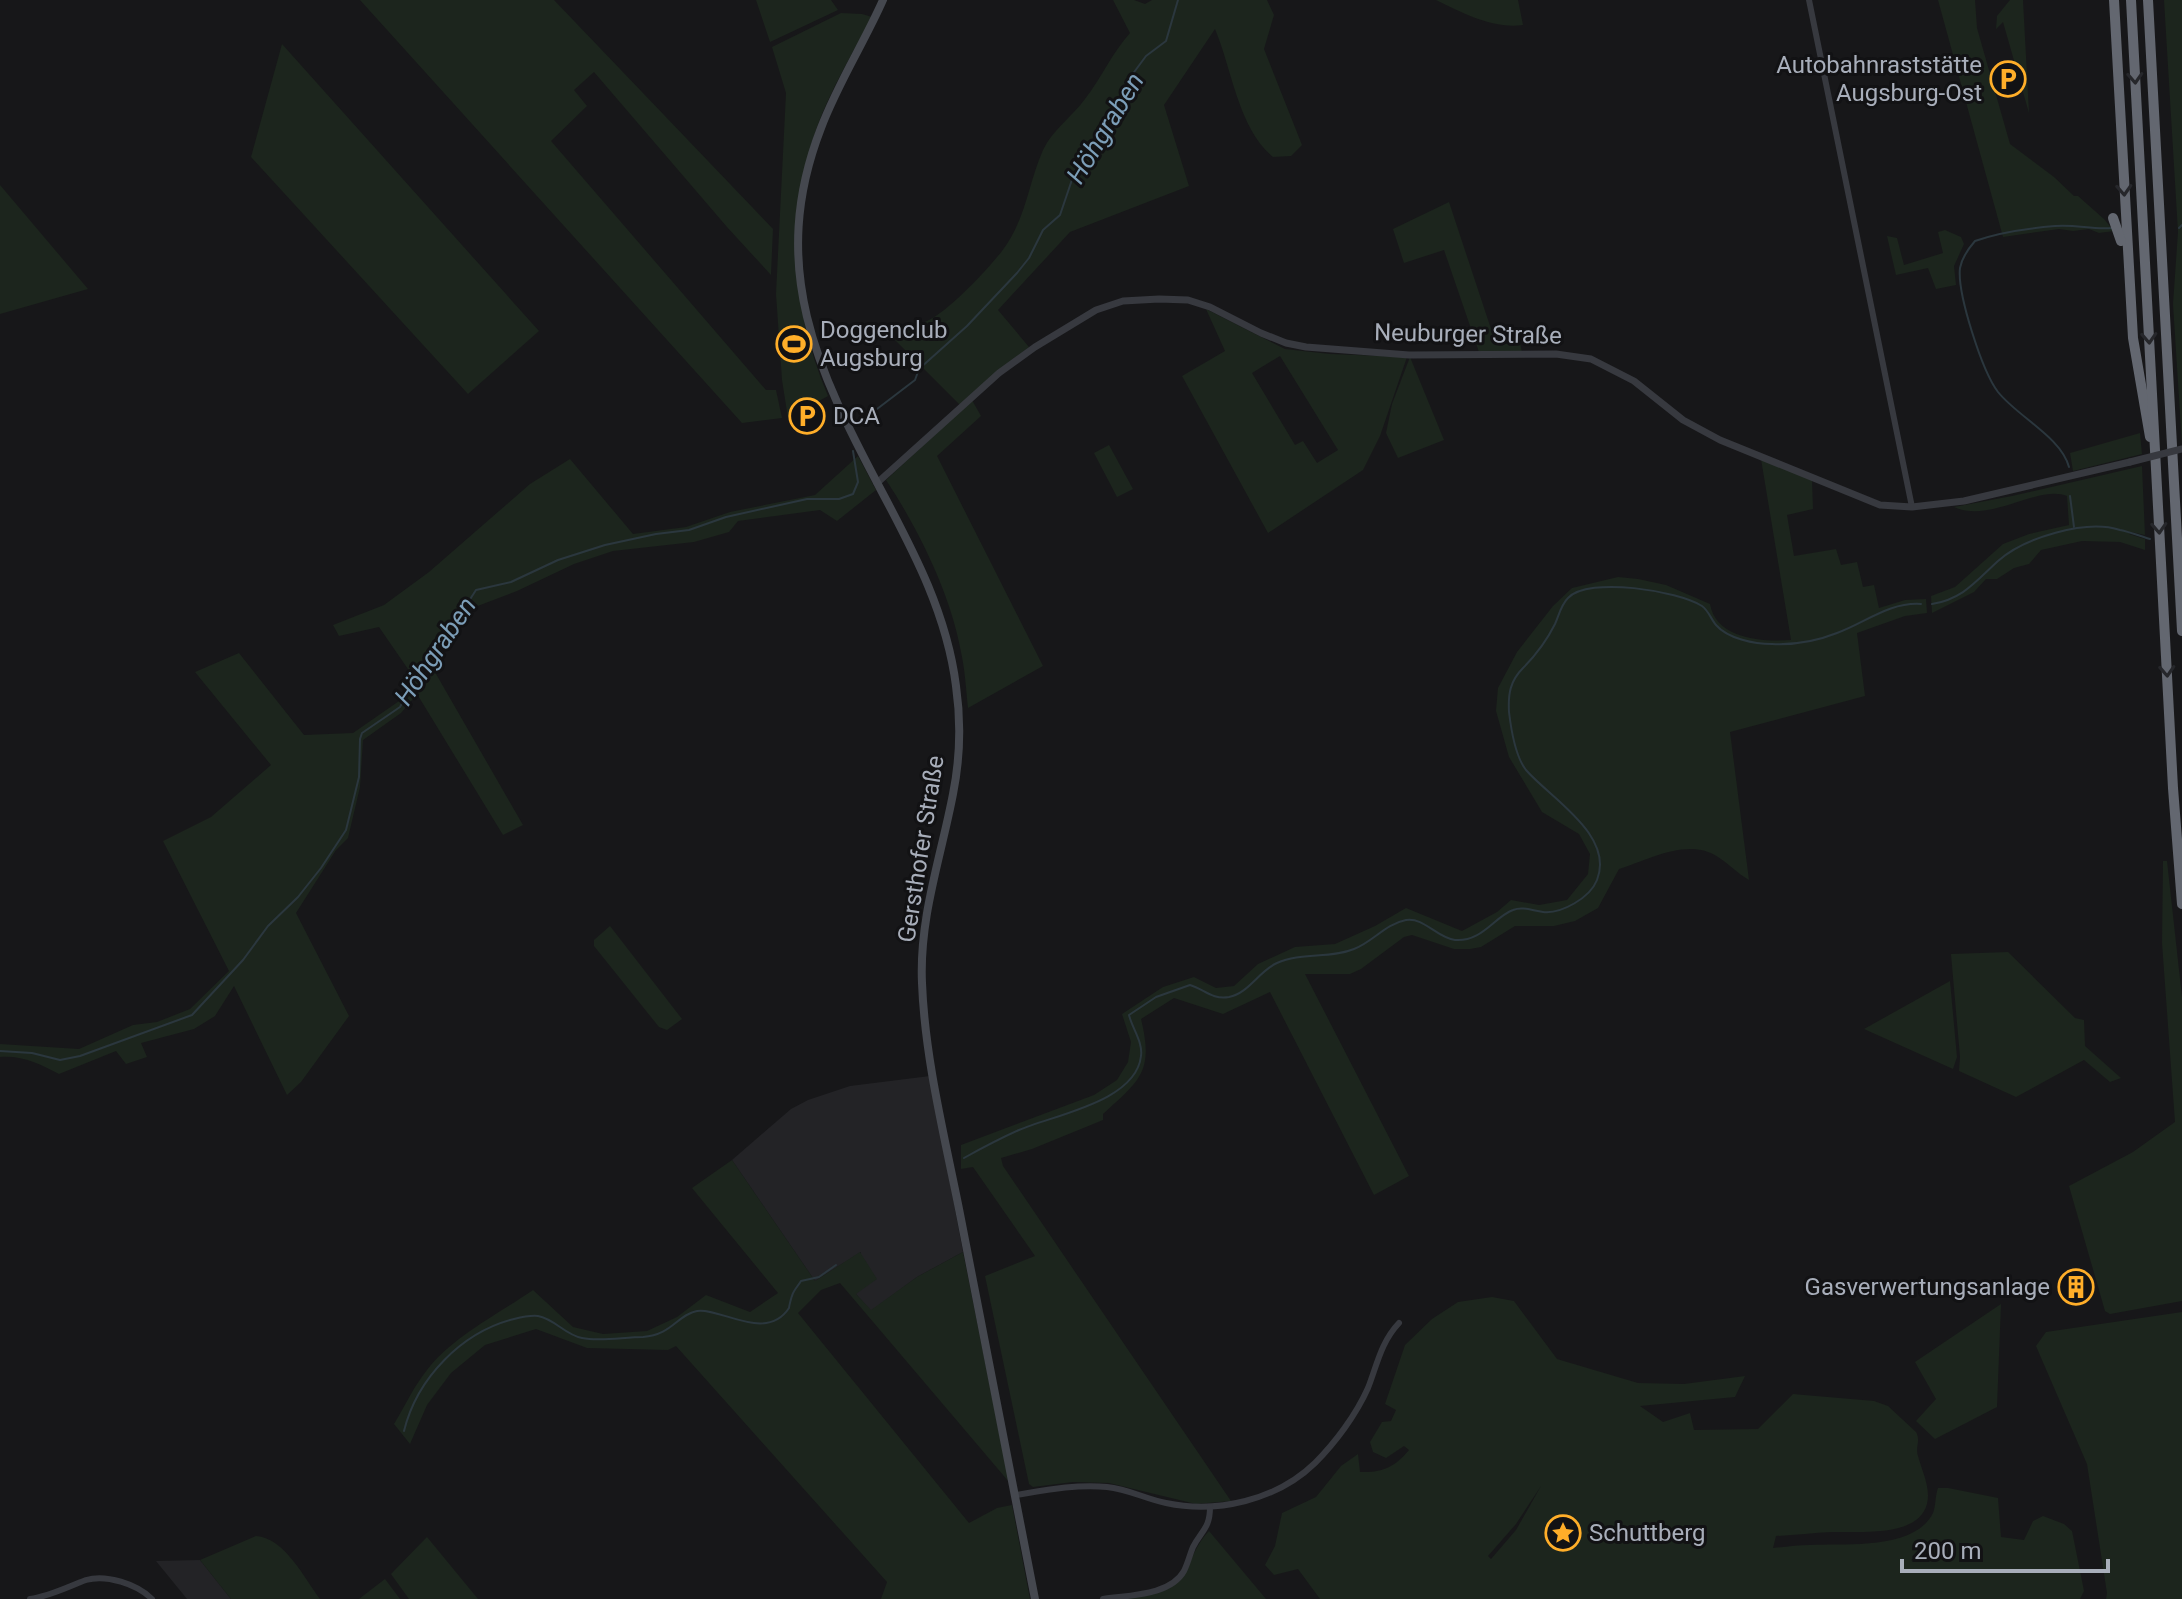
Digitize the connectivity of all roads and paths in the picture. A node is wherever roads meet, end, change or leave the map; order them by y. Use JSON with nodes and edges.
{"nodes":[{"id":1,"x":883,"y":0,"type":"edge"},
{"id":2,"x":1809,"y":0,"type":"edge"},
{"id":3,"x":2114,"y":0,"type":"edge"},
{"id":4,"x":2131,"y":0,"type":"edge"},
{"id":5,"x":2148,"y":0,"type":"edge"},
{"id":6,"x":2113,"y":218,"type":"dead end"},
{"id":7,"x":2127,"y":266,"type":"junction"},
{"id":8,"x":2182,"y":449,"type":"edge"},
{"id":9,"x":2156,"y":463,"type":"junction"},
{"id":10,"x":877,"y":483,"type":"junction"},
{"id":11,"x":1912,"y":507,"type":"junction"},
{"id":12,"x":2182,"y":631,"type":"edge"},
{"id":13,"x":2182,"y":904,"type":"edge"},
{"id":14,"x":1399,"y":1323,"type":"dead end"},
{"id":15,"x":1016,"y":1495,"type":"junction"},
{"id":16,"x":1210,"y":1507,"type":"junction"},
{"id":17,"x":30,"y":1599,"type":"edge"},
{"id":18,"x":152,"y":1599,"type":"edge"},
{"id":19,"x":1035,"y":1599,"type":"edge"},
{"id":20,"x":1103,"y":1599,"type":"edge"}],
"edges":[{"from":1,"to":10,"type":"main road","name":"Gersthofer Straße"},
{"from":2,"to":11,"type":"street"},
{"from":3,"to":7,"type":"highway","one_way":true},
{"from":4,"to":9,"type":"highway","one_way":true},
{"from":5,"to":12,"type":"highway"},
{"from":6,"to":7,"type":"highway"},
{"from":7,"to":9,"type":"highway"},
{"from":8,"to":11,"type":"street","name":"Neuburger Straße","bridge":true},
{"from":9,"to":13,"type":"highway","one_way":true},
{"from":10,"to":11,"type":"street","name":"Neuburger Straße"},
{"from":10,"to":15,"type":"main road","name":"Gersthofer Straße"},
{"from":14,"to":16,"type":"street"},
{"from":15,"to":16,"type":"street"},
{"from":15,"to":19,"type":"main road","name":"Gersthofer Straße"},
{"from":16,"to":20,"type":"street"},
{"from":17,"to":18,"type":"street"}]}
